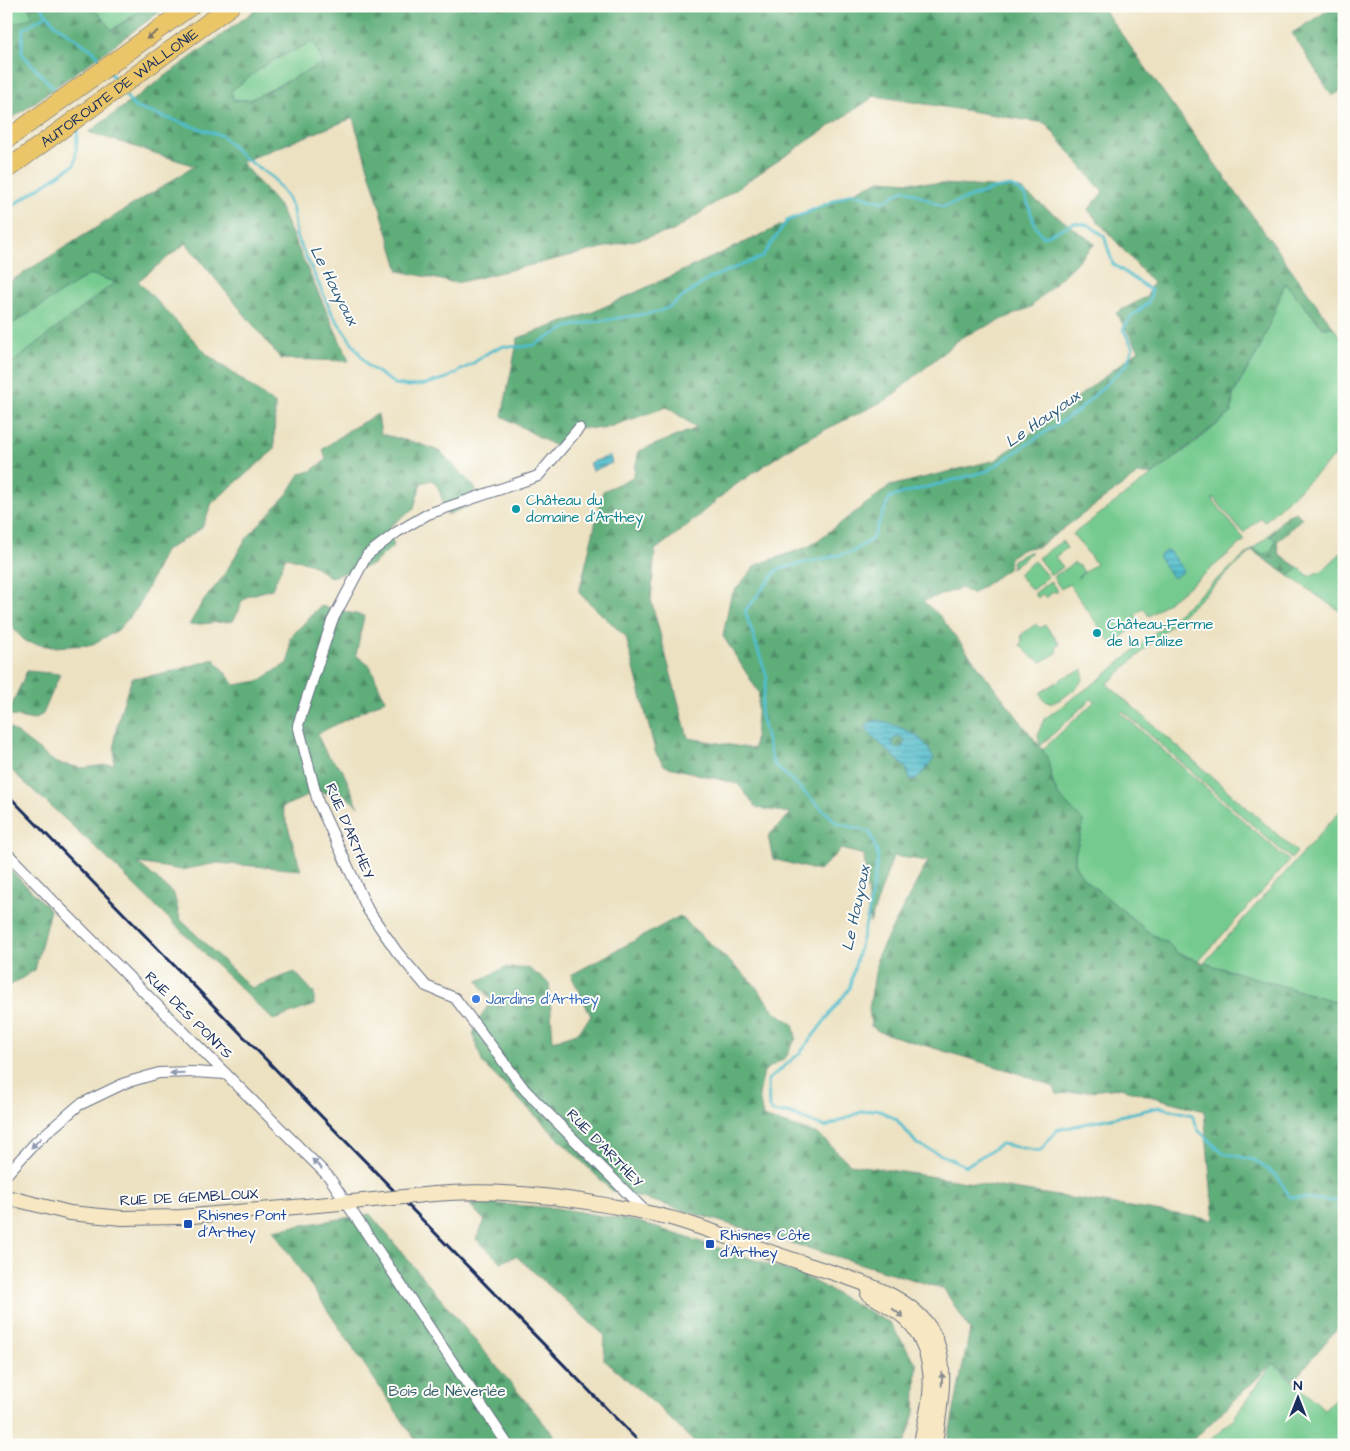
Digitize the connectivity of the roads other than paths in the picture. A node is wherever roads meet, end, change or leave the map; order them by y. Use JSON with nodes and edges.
{"nodes":[{"id":1,"x":191,"y":6,"type":"edge"},
{"id":2,"x":231,"y":6,"type":"edge"},
{"id":3,"x":6,"y":140,"type":"edge"},
{"id":4,"x":6,"y":170,"type":"edge"},
{"id":5,"x":579,"y":428,"type":"dead end"},
{"id":6,"x":6,"y":852,"type":"edge"},
{"id":7,"x":226,"y":1074,"type":"junction"},
{"id":8,"x":6,"y":1175,"type":"edge"},
{"id":9,"x":6,"y":1197,"type":"edge"},
{"id":10,"x":347,"y":1202,"type":"junction"},
{"id":11,"x":646,"y":1212,"type":"junction"},
{"id":12,"x":792,"y":1260,"type":"junction"},
{"id":13,"x":508,"y":1445,"type":"edge"},
{"id":14,"x":921,"y":1445,"type":"edge"},
{"id":15,"x":935,"y":1445,"type":"edge"}],
"edges":[{"from":1,"to":3,"type":"highway","name":"AUTOROUTE DE WALLONIE","one_way":true},
{"from":2,"to":4,"type":"highway","name":"AUTOROUTE DE WALLONIE"},
{"from":5,"to":11,"type":"street","name":"RUE D'ARTHEY"},
{"from":6,"to":7,"type":"street","name":"RUE DES PONTS"},
{"from":7,"to":8,"type":"street","one_way":true},
{"from":10,"to":7,"type":"street","name":"RUE DES PONTS","one_way":true},
{"from":9,"to":10,"type":"main road","name":"RUE DE GEMBLOUX"},
{"from":10,"to":11,"type":"main road","name":"RUE DE GEMBLOUX","bridge":true},
{"from":10,"to":13,"type":"street","name":"RUE DES PONTS"},
{"from":11,"to":12,"type":"main road","name":"RUE DE GEMBLOUX"},
{"from":12,"to":14,"type":"main road","one_way":true},
{"from":15,"to":12,"type":"main road","one_way":true}]}
